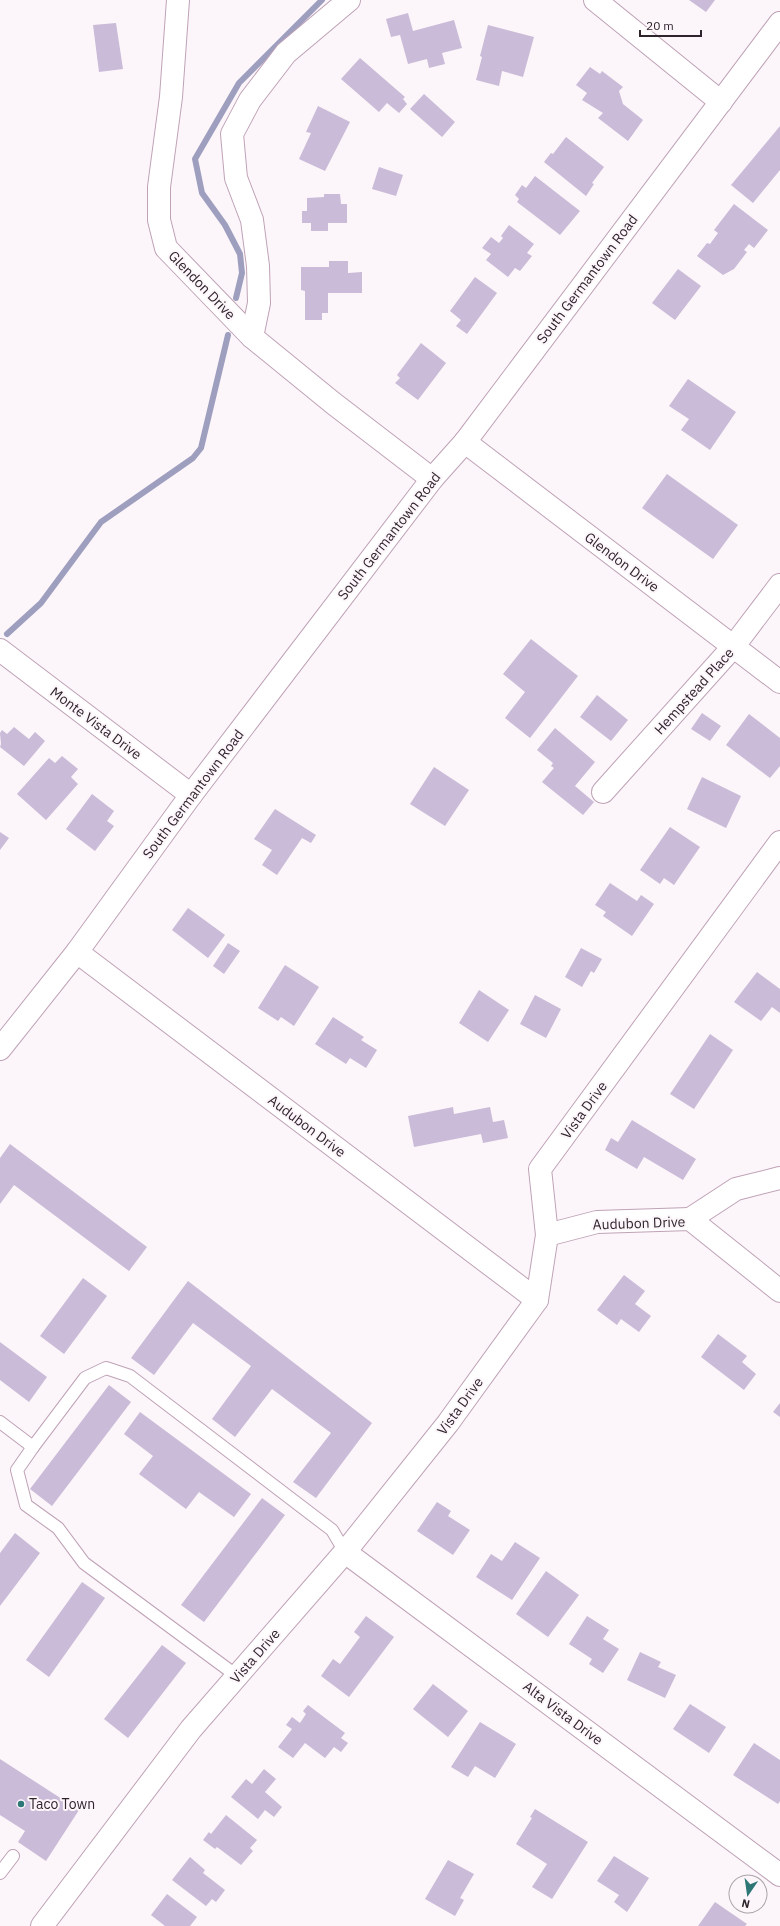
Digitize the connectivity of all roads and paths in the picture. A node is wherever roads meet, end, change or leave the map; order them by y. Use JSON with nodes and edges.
{"nodes":[{"id":1,"x":178,"y":0,"type":"edge"},
{"id":2,"x":349,"y":0,"type":"edge"},
{"id":3,"x":595,"y":0,"type":"edge"},
{"id":4,"x":780,"y":24,"type":"edge"},
{"id":5,"x":721,"y":102,"type":"junction"},
{"id":6,"x":252,"y":337,"type":"junction"},
{"id":7,"x":465,"y":442,"type":"junction"},
{"id":8,"x":432,"y":479,"type":"junction"},
{"id":9,"x":780,"y":585,"type":"edge"},
{"id":10,"x":733,"y":647,"type":"junction"},
{"id":11,"x":0,"y":650,"type":"edge"},
{"id":12,"x":780,"y":682,"type":"edge"},
{"id":13,"x":603,"y":792,"type":"dead end"},
{"id":14,"x":191,"y":795,"type":"junction"},
{"id":15,"x":780,"y":842,"type":"edge"},
{"id":16,"x":77,"y":952,"type":"junction"},
{"id":17,"x":2,"y":1044,"type":"edge"},
{"id":18,"x":780,"y":1178,"type":"edge"},
{"id":19,"x":690,"y":1219,"type":"junction"},
{"id":20,"x":547,"y":1235,"type":"junction"},
{"id":21,"x":780,"y":1291,"type":"edge"},
{"id":22,"x":537,"y":1300,"type":"junction"},
{"id":23,"x":0,"y":1422,"type":"edge"},
{"id":24,"x":33,"y":1447,"type":"junction"},
{"id":25,"x":345,"y":1552,"type":"junction"},
{"id":26,"x":237,"y":1676,"type":"junction"},
{"id":27,"x":13,"y":1856,"type":"dead end"},
{"id":28,"x":0,"y":1873,"type":"edge"},
{"id":29,"x":780,"y":1875,"type":"edge"},
{"id":30,"x":42,"y":1926,"type":"edge"}],
"edges":[{"from":1,"to":6,"type":"street","name":"Glendon Drive"},
{"from":2,"to":6,"type":"street"},
{"from":3,"to":5,"type":"street"},
{"from":4,"to":5,"type":"street","name":"South Germantown Road"},
{"from":5,"to":7,"type":"street","name":"South Germantown Road"},
{"from":6,"to":8,"type":"street","name":"Glendon Drive"},
{"from":7,"to":8,"type":"street","name":"South Germantown Road"},
{"from":7,"to":10,"type":"street","name":"Glendon Drive"},
{"from":8,"to":14,"type":"street","name":"South Germantown Road"},
{"from":9,"to":10,"type":"street","name":"Hempstead Place"},
{"from":10,"to":12,"type":"street","name":"Glendon Drive"},
{"from":10,"to":13,"type":"street","name":"Hempstead Place"},
{"from":11,"to":14,"type":"street","name":"Monte Vista Drive"},
{"from":14,"to":16,"type":"street","name":"South Germantown Road"},
{"from":15,"to":20,"type":"street","name":"Vista Drive"},
{"from":16,"to":17,"type":"street","name":"South Germantown Road"},
{"from":16,"to":22,"type":"street","name":"Audubon Drive"},
{"from":18,"to":19,"type":"street"},
{"from":19,"to":20,"type":"street","name":"Audubon Drive"},
{"from":19,"to":21,"type":"street","name":"Audubon Drive"},
{"from":20,"to":22,"type":"street","name":"Vista Drive"},
{"from":22,"to":25,"type":"street","name":"Vista Drive"},
{"from":23,"to":24,"type":"lane"},
{"from":24,"to":25,"type":"lane"},
{"from":24,"to":26,"type":"lane"},
{"from":25,"to":26,"type":"street","name":"Vista Drive"},
{"from":25,"to":29,"type":"street","name":"Alta Vista Drive"},
{"from":26,"to":30,"type":"street","name":"Vista Drive"},
{"from":27,"to":28,"type":"lane"}]}
